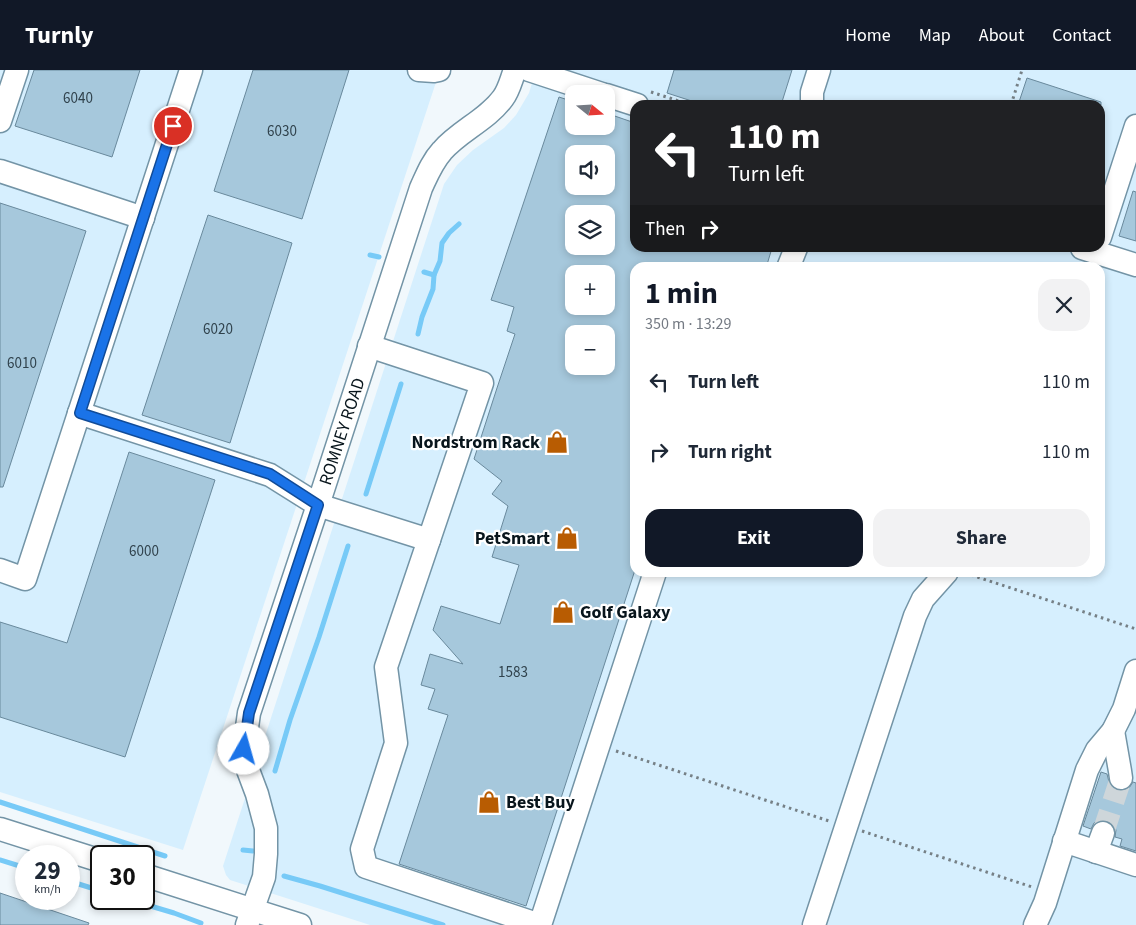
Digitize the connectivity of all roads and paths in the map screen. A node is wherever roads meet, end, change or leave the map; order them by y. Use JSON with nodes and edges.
{"nodes":[{"id":1,"x":17,"y":70,"type":"edge"},
{"id":2,"x":191,"y":70,"type":"edge"},
{"id":3,"x":419,"y":70,"type":"edge"},
{"id":4,"x":439,"y":70,"type":"edge"},
{"id":5,"x":514,"y":70,"type":"edge"},
{"id":6,"x":529,"y":70,"type":"edge"},
{"id":7,"x":819,"y":70,"type":"edge"},
{"id":8,"x":1022,"y":70,"type":"edge"},
{"id":9,"x":575,"y":85,"type":"edge"},
{"id":10,"x":615,"y":96,"type":"edge"},
{"id":11,"x":643,"y":98,"type":"edge"},
{"id":12,"x":657,"y":100,"type":"edge"},
{"id":13,"x":812,"y":100,"type":"edge"},
{"id":14,"x":1012,"y":100,"type":"edge"},
{"id":15,"x":0,"y":121,"type":"edge"},
{"id":16,"x":1136,"y":126,"type":"edge"},
{"id":17,"x":0,"y":171,"type":"edge"},
{"id":18,"x":1105,"y":215,"type":"edge"},
{"id":19,"x":143,"y":218,"type":"junction"},
{"id":20,"x":1099,"y":252,"type":"edge"},
{"id":21,"x":1136,"y":265,"type":"edge"},
{"id":22,"x":369,"y":346,"type":"junction"},
{"id":23,"x":80,"y":413,"type":"junction"},
{"id":24,"x":318,"y":505,"type":"junction"},
{"id":25,"x":429,"y":540,"type":"junction"},
{"id":26,"x":0,"y":570,"type":"edge"},
{"id":27,"x":653,"y":577,"type":"edge"},
{"id":28,"x":943,"y":577,"type":"edge"},
{"id":29,"x":979,"y":577,"type":"edge"},
{"id":30,"x":1136,"y":629,"type":"edge"},
{"id":31,"x":1136,"y":671,"type":"edge"},
{"id":32,"x":1113,"y":731,"type":"junction"},
{"id":33,"x":613,"y":750,"type":"dead end"},
{"id":34,"x":1121,"y":778,"type":"tunnel mouth"},
{"id":35,"x":836,"y":823,"type":"dead end"},
{"id":36,"x":0,"y":829,"type":"edge"},
{"id":37,"x":855,"y":829,"type":"dead end"},
{"id":38,"x":1064,"y":841,"type":"junction"},
{"id":39,"x":90,"y":858,"type":"edge"},
{"id":40,"x":1136,"y":865,"type":"edge"},
{"id":41,"x":155,"y":879,"type":"edge"},
{"id":42,"x":1039,"y":888,"type":"dead end"},
{"id":43,"x":250,"y":917,"type":"edge"},
{"id":44,"x":300,"y":925,"type":"edge"},
{"id":45,"x":540,"y":925,"type":"edge"},
{"id":46,"x":814,"y":925,"type":"edge"},
{"id":47,"x":1035,"y":925,"type":"edge"}],
"edges":[{"from":1,"to":15,"type":"street"},
{"from":2,"to":19,"type":"street"},
{"from":3,"to":4,"type":"street"},
{"from":5,"to":22,"type":"street","name":"ROMNEY ROAD"},
{"from":6,"to":9,"type":"street"},
{"from":7,"to":13,"type":"street"},
{"from":8,"to":14,"type":"path"},
{"from":10,"to":11,"type":"street"},
{"from":11,"to":12,"type":"path"},
{"from":16,"to":18,"type":"street"},
{"from":17,"to":19,"type":"street"},
{"from":19,"to":23,"type":"street"},
{"from":20,"to":21,"type":"street"},
{"from":22,"to":24,"type":"street","name":"ROMNEY ROAD"},
{"from":22,"to":25,"type":"street"},
{"from":23,"to":24,"type":"street"},
{"from":23,"to":26,"type":"street"},
{"from":24,"to":25,"type":"street"},
{"from":24,"to":43,"type":"street","name":"ROMNEY ROAD"},
{"from":25,"to":45,"type":"street"},
{"from":27,"to":45,"type":"street"},
{"from":28,"to":46,"type":"street"},
{"from":29,"to":30,"type":"path"},
{"from":31,"to":32,"type":"street"},
{"from":32,"to":34,"type":"street"},
{"from":32,"to":38,"type":"street"},
{"from":33,"to":35,"type":"path"},
{"from":36,"to":39,"type":"street"},
{"from":37,"to":42,"type":"path"},
{"from":38,"to":40,"type":"street"},
{"from":38,"to":47,"type":"street"},
{"from":41,"to":43,"type":"street"},
{"from":43,"to":44,"type":"street"}]}
